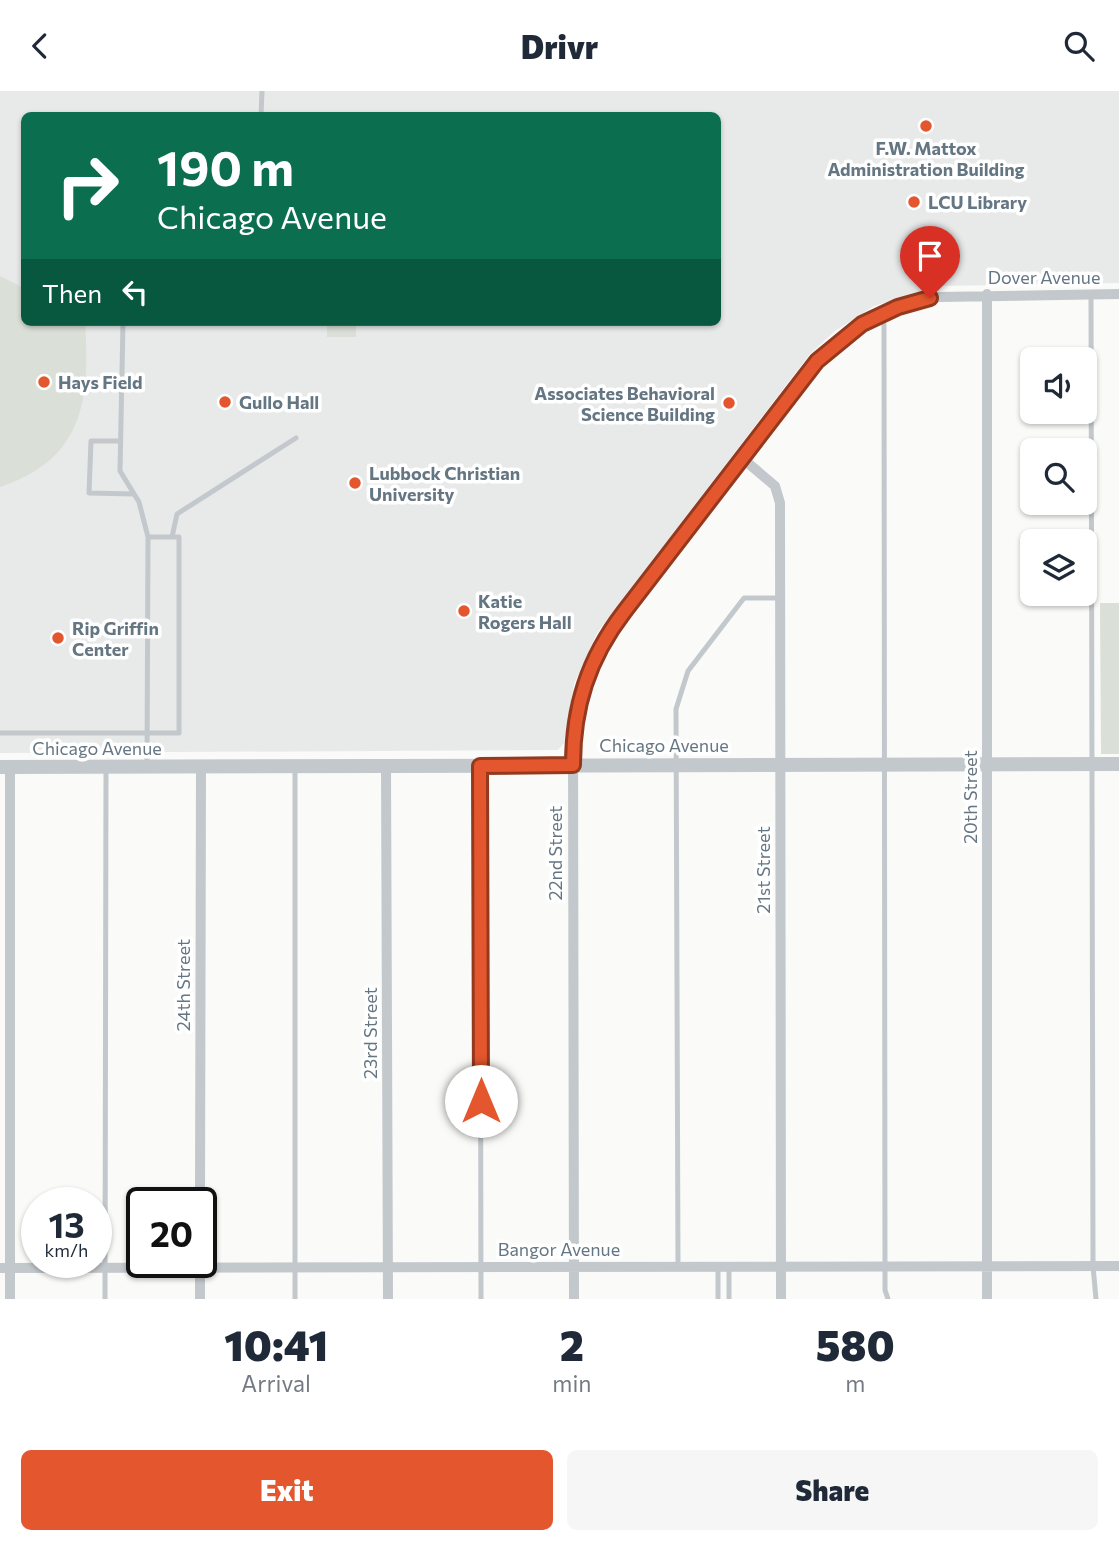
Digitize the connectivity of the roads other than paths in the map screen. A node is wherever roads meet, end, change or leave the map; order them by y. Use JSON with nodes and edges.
{"nodes":[{"id":1,"x":262,"y":91,"type":"edge"},
{"id":2,"x":261,"y":112,"type":"edge"},
{"id":3,"x":987,"y":294,"type":"junction"},
{"id":4,"x":1091,"y":294,"type":"junction"},
{"id":5,"x":1119,"y":294,"type":"edge"},
{"id":6,"x":880,"y":314,"type":"junction"},
{"id":7,"x":123,"y":326,"type":"edge"},
{"id":8,"x":296,"y":438,"type":"dead end"},
{"id":9,"x":120,"y":441,"type":"junction"},
{"id":10,"x":742,"y":458,"type":"junction"},
{"id":11,"x":134,"y":493,"type":"junction"},
{"id":12,"x":148,"y":537,"type":"junction"},
{"id":13,"x":172,"y":537,"type":"junction"},
{"id":14,"x":781,"y":598,"type":"junction"},
{"id":15,"x":0,"y":733,"type":"edge"},
{"id":16,"x":147,"y":733,"type":"junction"},
{"id":17,"x":988,"y":763,"type":"junction"},
{"id":18,"x":676,"y":764,"type":"junction"},
{"id":19,"x":780,"y":764,"type":"junction"},
{"id":20,"x":884,"y":764,"type":"junction"},
{"id":21,"x":1093,"y":764,"type":"junction"},
{"id":22,"x":1119,"y":764,"type":"edge"},
{"id":23,"x":573,"y":765,"type":"junction"},
{"id":24,"x":386,"y":766,"type":"junction"},
{"id":25,"x":480,"y":766,"type":"junction"},
{"id":26,"x":5,"y":767,"type":"edge"},
{"id":27,"x":106,"y":767,"type":"junction"},
{"id":28,"x":147,"y":767,"type":"junction"},
{"id":29,"x":201,"y":767,"type":"junction"},
{"id":30,"x":295,"y":767,"type":"junction"},
{"id":31,"x":105,"y":1187,"type":"edge"},
{"id":32,"x":200,"y":1187,"type":"edge"},
{"id":33,"x":217,"y":1265,"type":"edge"},
{"id":34,"x":481,"y":1266,"type":"junction"},
{"id":35,"x":574,"y":1266,"type":"junction"},
{"id":36,"x":678,"y":1266,"type":"junction"},
{"id":37,"x":724,"y":1266,"type":"junction"},
{"id":38,"x":780,"y":1266,"type":"junction"},
{"id":39,"x":885,"y":1266,"type":"junction"},
{"id":40,"x":987,"y":1266,"type":"junction"},
{"id":41,"x":1093,"y":1266,"type":"junction"},
{"id":42,"x":1119,"y":1266,"type":"edge"},
{"id":43,"x":295,"y":1267,"type":"junction"},
{"id":44,"x":388,"y":1267,"type":"junction"},
{"id":45,"x":5,"y":1268,"type":"edge"},
{"id":46,"x":105,"y":1278,"type":"edge"},
{"id":47,"x":200,"y":1278,"type":"edge"},
{"id":48,"x":10,"y":1299,"type":"edge"},
{"id":49,"x":106,"y":1299,"type":"edge"},
{"id":50,"x":200,"y":1299,"type":"edge"},
{"id":51,"x":295,"y":1299,"type":"edge"},
{"id":52,"x":388,"y":1299,"type":"edge"},
{"id":53,"x":481,"y":1299,"type":"edge"},
{"id":54,"x":574,"y":1299,"type":"edge"},
{"id":55,"x":718,"y":1299,"type":"edge"},
{"id":56,"x":729,"y":1299,"type":"edge"},
{"id":57,"x":781,"y":1299,"type":"edge"},
{"id":58,"x":888,"y":1299,"type":"edge"},
{"id":59,"x":988,"y":1299,"type":"edge"},
{"id":60,"x":1096,"y":1299,"type":"edge"}],
"edges":[{"from":1,"to":2,"type":"lane"},
{"from":3,"to":4,"type":"street","name":"Dover Avenue"},
{"from":3,"to":6,"type":"street","name":"Dover Avenue"},
{"from":3,"to":17,"type":"street","name":"20th Street"},
{"from":4,"to":5,"type":"street","name":"Dover Avenue"},
{"from":4,"to":21,"type":"lane"},
{"from":6,"to":10,"type":"street","name":"Dover Avenue"},
{"from":6,"to":20,"type":"lane"},
{"from":7,"to":9,"type":"lane"},
{"from":8,"to":13,"type":"lane"},
{"from":9,"to":11,"type":"lane"},
{"from":9,"to":11,"type":"lane"},
{"from":10,"to":14,"type":"street","name":"21st Street"},
{"from":10,"to":23,"type":"street","name":"22nd Street"},
{"from":11,"to":12,"type":"lane"},
{"from":12,"to":13,"type":"lane"},
{"from":12,"to":16,"type":"lane"},
{"from":13,"to":16,"type":"lane"},
{"from":14,"to":18,"type":"lane"},
{"from":14,"to":19,"type":"street","name":"21st Street"},
{"from":15,"to":16,"type":"lane"},
{"from":16,"to":28,"type":"lane"},
{"from":17,"to":20,"type":"street","name":"Chicago Avenue"},
{"from":17,"to":21,"type":"street","name":"Chicago Avenue"},
{"from":17,"to":40,"type":"street","name":"20th Street"},
{"from":18,"to":19,"type":"street","name":"Chicago Avenue"},
{"from":18,"to":23,"type":"street","name":"Chicago Avenue"},
{"from":18,"to":36,"type":"lane"},
{"from":19,"to":20,"type":"street","name":"Chicago Avenue"},
{"from":19,"to":38,"type":"street","name":"21st Street"},
{"from":20,"to":39,"type":"lane"},
{"from":21,"to":22,"type":"street","name":"Chicago Avenue"},
{"from":21,"to":41,"type":"lane"},
{"from":23,"to":25,"type":"street","name":"Chicago Avenue"},
{"from":23,"to":35,"type":"street","name":"22nd Street"},
{"from":24,"to":25,"type":"street","name":"Chicago Avenue"},
{"from":24,"to":30,"type":"street","name":"Chicago Avenue"},
{"from":24,"to":44,"type":"street","name":"23rd Street"},
{"from":25,"to":34,"type":"lane"},
{"from":26,"to":27,"type":"street","name":"Chicago Avenue"},
{"from":26,"to":45,"type":"street"},
{"from":27,"to":28,"type":"street","name":"Chicago Avenue"},
{"from":27,"to":31,"type":"lane"},
{"from":28,"to":29,"type":"street","name":"Chicago Avenue"},
{"from":29,"to":30,"type":"street","name":"Chicago Avenue"},
{"from":29,"to":32,"type":"street","name":"24th Street"},
{"from":30,"to":43,"type":"lane"},
{"from":33,"to":43,"type":"street","name":"Bangor Avenue"},
{"from":34,"to":35,"type":"street","name":"Bangor Avenue"},
{"from":34,"to":44,"type":"street","name":"Bangor Avenue"},
{"from":34,"to":53,"type":"lane"},
{"from":35,"to":36,"type":"street","name":"Bangor Avenue"},
{"from":35,"to":54,"type":"street","name":"22nd Street"},
{"from":36,"to":37,"type":"street","name":"Bangor Avenue"},
{"from":37,"to":38,"type":"street","name":"Bangor Avenue"},
{"from":37,"to":55,"type":"lane"},
{"from":37,"to":56,"type":"lane"},
{"from":38,"to":39,"type":"street","name":"Bangor Avenue"},
{"from":38,"to":57,"type":"street","name":"21st Street"},
{"from":39,"to":40,"type":"street","name":"Bangor Avenue"},
{"from":39,"to":58,"type":"lane"},
{"from":40,"to":41,"type":"street","name":"Bangor Avenue"},
{"from":40,"to":59,"type":"street","name":"20th Street"},
{"from":41,"to":42,"type":"street","name":"Bangor Avenue"},
{"from":41,"to":60,"type":"lane"},
{"from":43,"to":44,"type":"street","name":"Bangor Avenue"},
{"from":43,"to":51,"type":"lane"},
{"from":44,"to":52,"type":"street","name":"23rd Street"},
{"from":45,"to":48,"type":"street"},
{"from":46,"to":49,"type":"lane"},
{"from":47,"to":50,"type":"street"}]}
